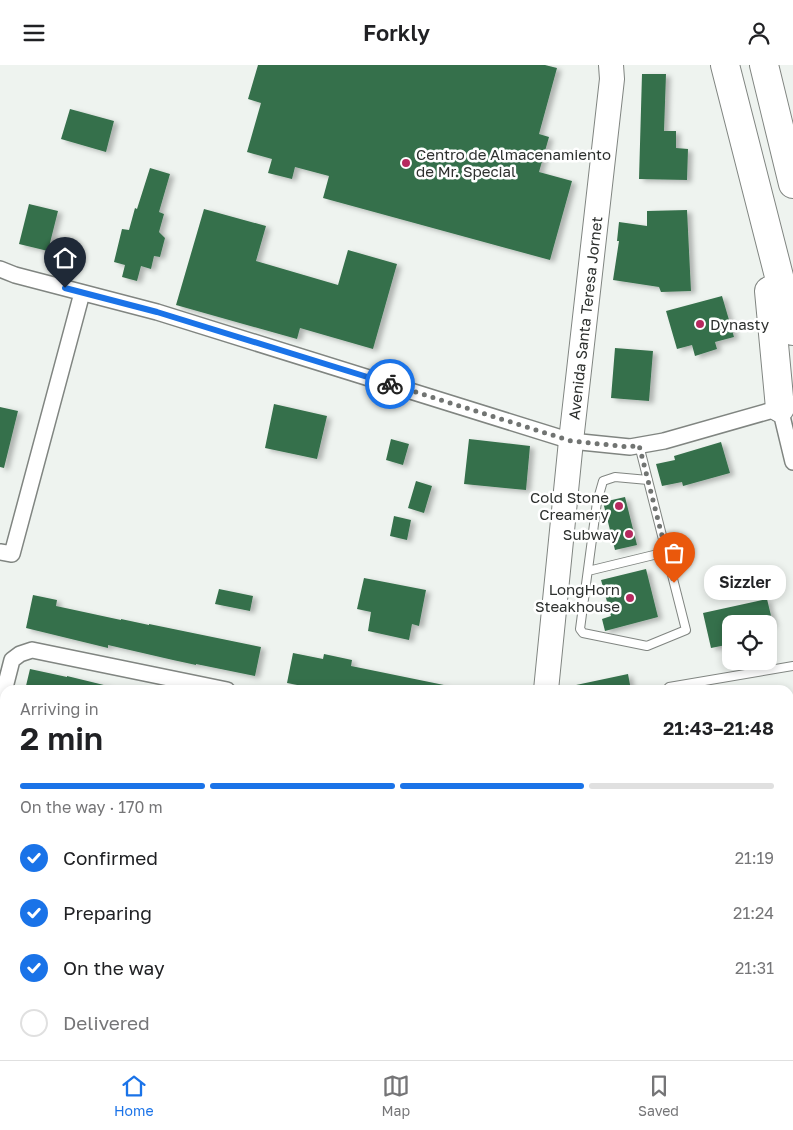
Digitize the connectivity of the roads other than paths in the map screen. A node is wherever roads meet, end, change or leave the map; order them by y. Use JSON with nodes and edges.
{"nodes":[{"id":1,"x":611,"y":65,"type":"edge"},
{"id":2,"x":725,"y":65,"type":"edge"},
{"id":3,"x":764,"y":65,"type":"edge"},
{"id":4,"x":793,"y":183,"type":"edge"},
{"id":5,"x":760,"y":200,"type":"junction"},
{"id":6,"x":0,"y":269,"type":"edge"},
{"id":7,"x":82,"y":293,"type":"junction"},
{"id":8,"x":793,"y":331,"type":"edge"},
{"id":9,"x":780,"y":408,"type":"junction"},
{"id":10,"x":571,"y":441,"type":"junction"},
{"id":11,"x":639,"y":445,"type":"junction"},
{"id":12,"x":793,"y":462,"type":"edge"},
{"id":13,"x":648,"y":480,"type":"junction"},
{"id":14,"x":0,"y":552,"type":"edge"},
{"id":15,"x":666,"y":552,"type":"junction"},
{"id":16,"x":588,"y":571,"type":"junction"},
{"id":17,"x":793,"y":666,"type":"edge"},
{"id":18,"x":6,"y":685,"type":"edge"},
{"id":19,"x":203,"y":685,"type":"edge"},
{"id":20,"x":547,"y":685,"type":"edge"},
{"id":21,"x":681,"y":685,"type":"edge"}],
"edges":[{"from":1,"to":10,"type":"main road","name":"Avenida Santa Teresa Jornet"},
{"from":2,"to":5,"type":"highway"},
{"from":3,"to":4,"type":"highway"},
{"from":5,"to":8,"type":"highway"},
{"from":5,"to":9,"type":"highway"},
{"from":6,"to":7,"type":"street"},
{"from":7,"to":10,"type":"street"},
{"from":7,"to":14,"type":"street"},
{"from":9,"to":11,"type":"street"},
{"from":9,"to":12,"type":"street"},
{"from":10,"to":11,"type":"street"},
{"from":10,"to":20,"type":"main road","name":"Avenida Santa Teresa Jornet"},
{"from":11,"to":13,"type":"lane"},
{"from":13,"to":15,"type":"lane"},
{"from":13,"to":16,"type":"lane"},
{"from":15,"to":16,"type":"lane"},
{"from":15,"to":16,"type":"lane"},
{"from":17,"to":21,"type":"lane"},
{"from":18,"to":19,"type":"street"}]}
